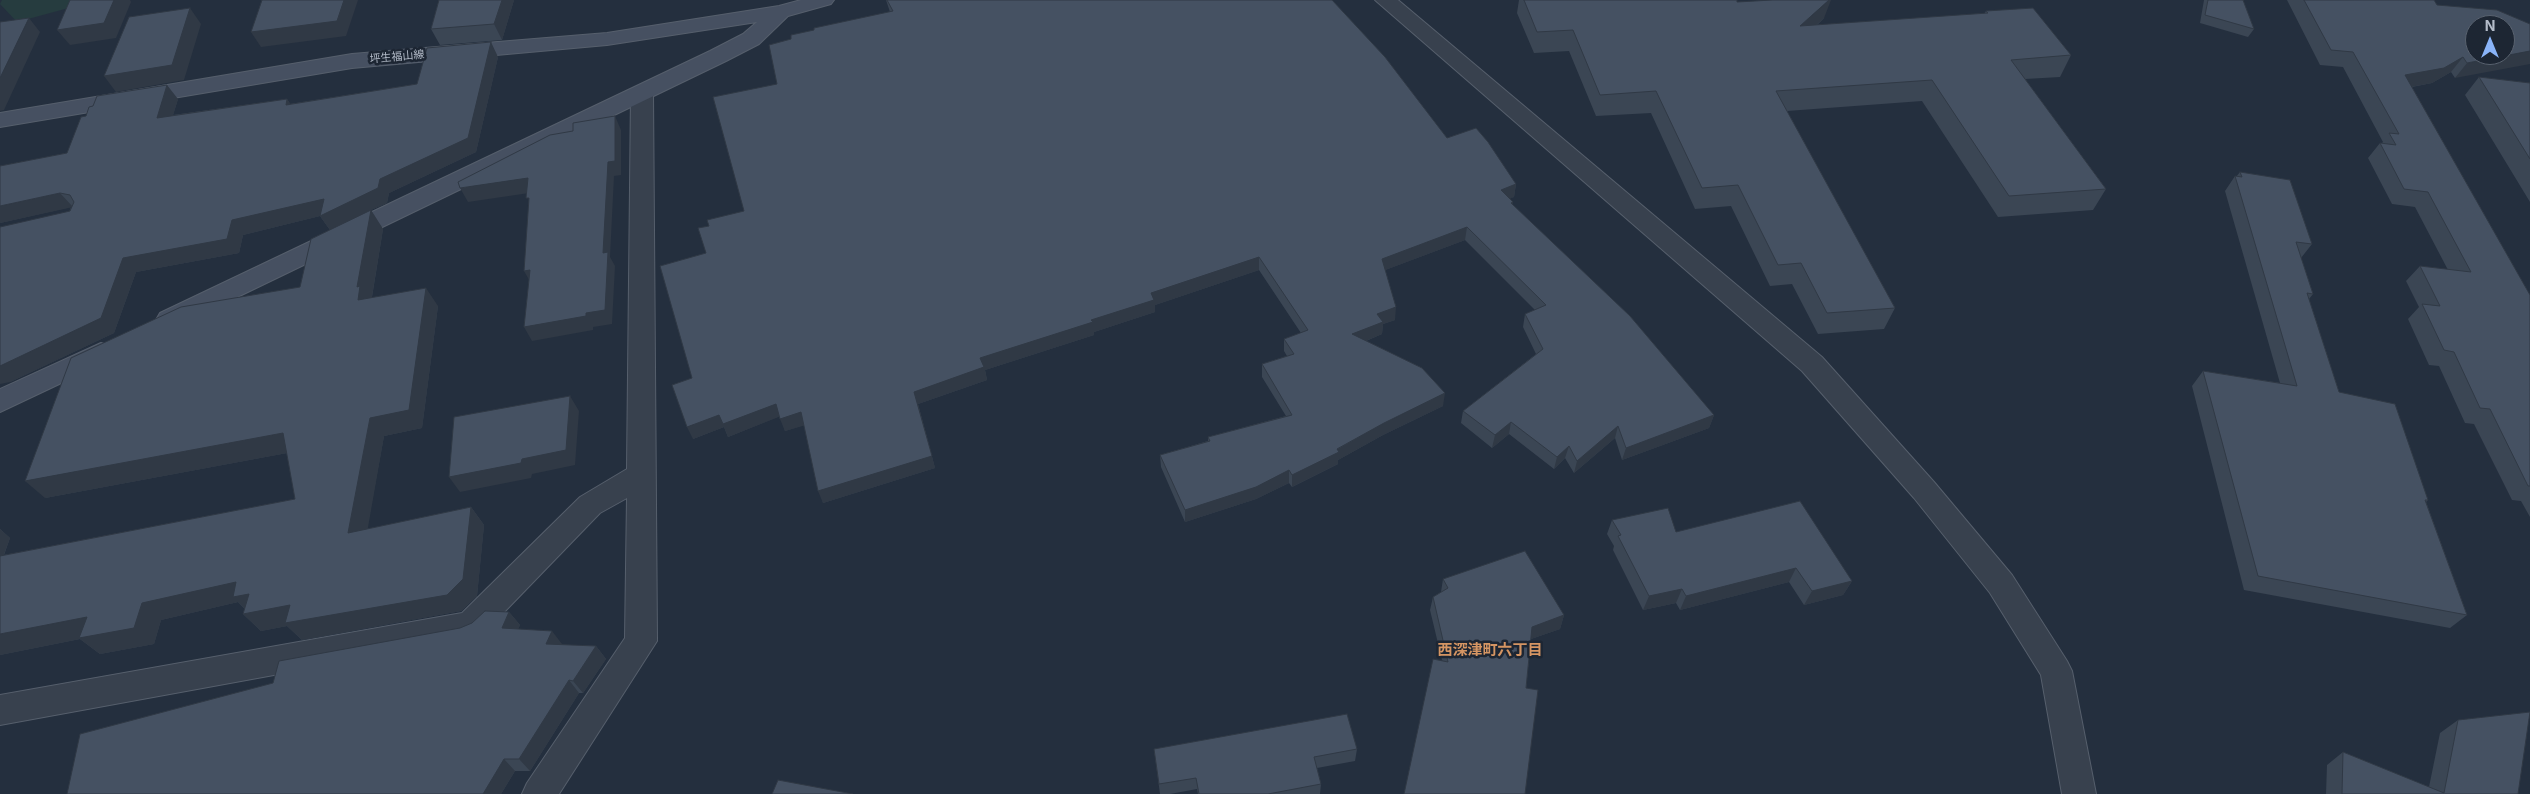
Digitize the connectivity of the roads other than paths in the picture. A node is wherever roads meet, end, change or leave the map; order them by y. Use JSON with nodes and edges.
{"nodes":[{"id":1,"x":824,"y":0,"type":"edge"},
{"id":2,"x":1385,"y":0,"type":"edge"},
{"id":3,"x":780,"y":12,"type":"junction"},
{"id":4,"x":687,"y":27,"type":"junction"},
{"id":5,"x":718,"y":56,"type":"junction"},
{"id":6,"x":642,"y":94,"type":"junction"},
{"id":7,"x":0,"y":120,"type":"edge"},
{"id":8,"x":152,"y":328,"type":"edge"},
{"id":9,"x":125,"y":341,"type":"edge"},
{"id":10,"x":0,"y":401,"type":"edge"},
{"id":11,"x":641,"y":475,"type":"junction"},
{"id":12,"x":0,"y":710,"type":"edge"},
{"id":13,"x":538,"y":794,"type":"edge"},
{"id":14,"x":2079,"y":794,"type":"edge"}],
"edges":[{"from":1,"to":3,"type":"street","name":"坪生福山線"},
{"from":2,"to":14,"type":"street"},
{"from":3,"to":4,"type":"street","name":"坪生福山線"},
{"from":3,"to":5,"type":"street"},
{"from":4,"to":5,"type":"street"},
{"from":4,"to":7,"type":"street","name":"坪生福山線"},
{"from":5,"to":6,"type":"street"},
{"from":6,"to":8,"type":"street"},
{"from":6,"to":11,"type":"street"},
{"from":9,"to":10,"type":"street"},
{"from":11,"to":12,"type":"street"},
{"from":11,"to":13,"type":"street"}]}
